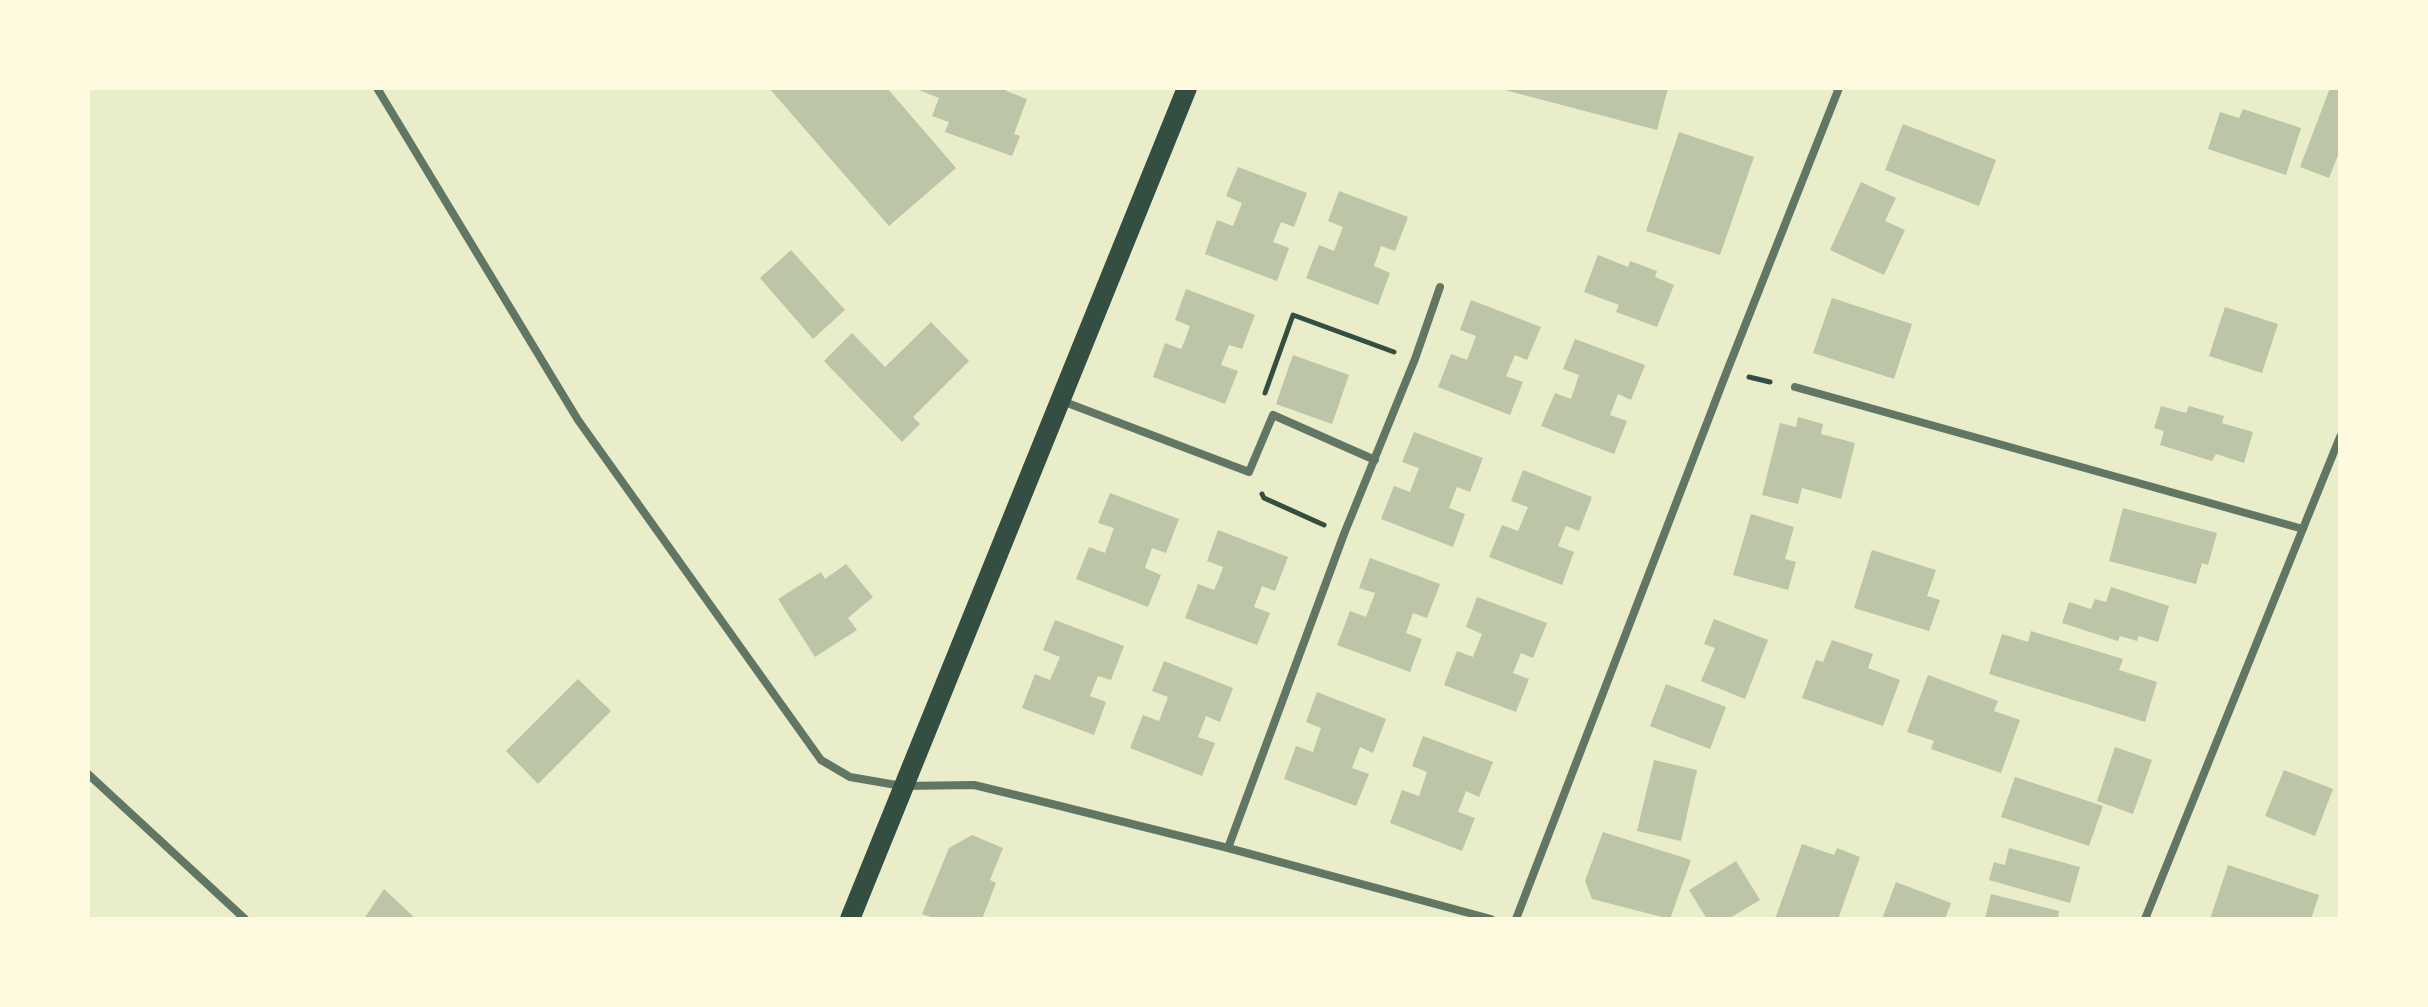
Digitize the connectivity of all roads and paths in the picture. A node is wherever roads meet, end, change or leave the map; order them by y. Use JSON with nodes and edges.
{"nodes":[{"id":1,"x":377,"y":88,"type":"edge"},
{"id":2,"x":1187,"y":88,"type":"edge"},
{"id":3,"x":1839,"y":88,"type":"edge"},
{"id":4,"x":1440,"y":287,"type":"dead end"},
{"id":5,"x":1415,"y":359,"type":"junction"},
{"id":6,"x":1727,"y":371,"type":"junction"},
{"id":7,"x":1795,"y":387,"type":"joint"},
{"id":8,"x":1061,"y":401,"type":"junction"},
{"id":9,"x":1273,"y":415,"type":"junction"},
{"id":10,"x":2340,"y":437,"type":"edge"},
{"id":11,"x":1375,"y":460,"type":"junction"},
{"id":12,"x":1249,"y":472,"type":"junction"},
{"id":13,"x":2303,"y":529,"type":"junction"},
{"id":14,"x":1344,"y":534,"type":"junction"},
{"id":15,"x":88,"y":774,"type":"edge"},
{"id":16,"x":902,"y":786,"type":"junction"},
{"id":17,"x":1228,"y":848,"type":"junction"},
{"id":18,"x":245,"y":919,"type":"edge"},
{"id":19,"x":850,"y":919,"type":"edge"},
{"id":20,"x":1491,"y":919,"type":"edge"},
{"id":21,"x":1516,"y":919,"type":"edge"},
{"id":22,"x":2145,"y":919,"type":"edge"}],
"edges":[{"from":1,"to":16,"type":"street"},
{"from":2,"to":8,"type":"main road"},
{"from":3,"to":6,"type":"street"},
{"from":4,"to":5,"type":"street"},
{"from":5,"to":9,"type":"path"},
{"from":5,"to":11,"type":"street"},
{"from":6,"to":7,"type":"path"},
{"from":6,"to":21,"type":"street"},
{"from":7,"to":13,"type":"street"},
{"from":8,"to":12,"type":"street"},
{"from":8,"to":16,"type":"main road"},
{"from":9,"to":11,"type":"street"},
{"from":9,"to":12,"type":"street"},
{"from":10,"to":13,"type":"street"},
{"from":11,"to":14,"type":"street"},
{"from":12,"to":14,"type":"path"},
{"from":13,"to":22,"type":"street"},
{"from":14,"to":17,"type":"street"},
{"from":15,"to":18,"type":"street"},
{"from":16,"to":17,"type":"street"},
{"from":16,"to":19,"type":"main road"},
{"from":17,"to":20,"type":"street"}]}
